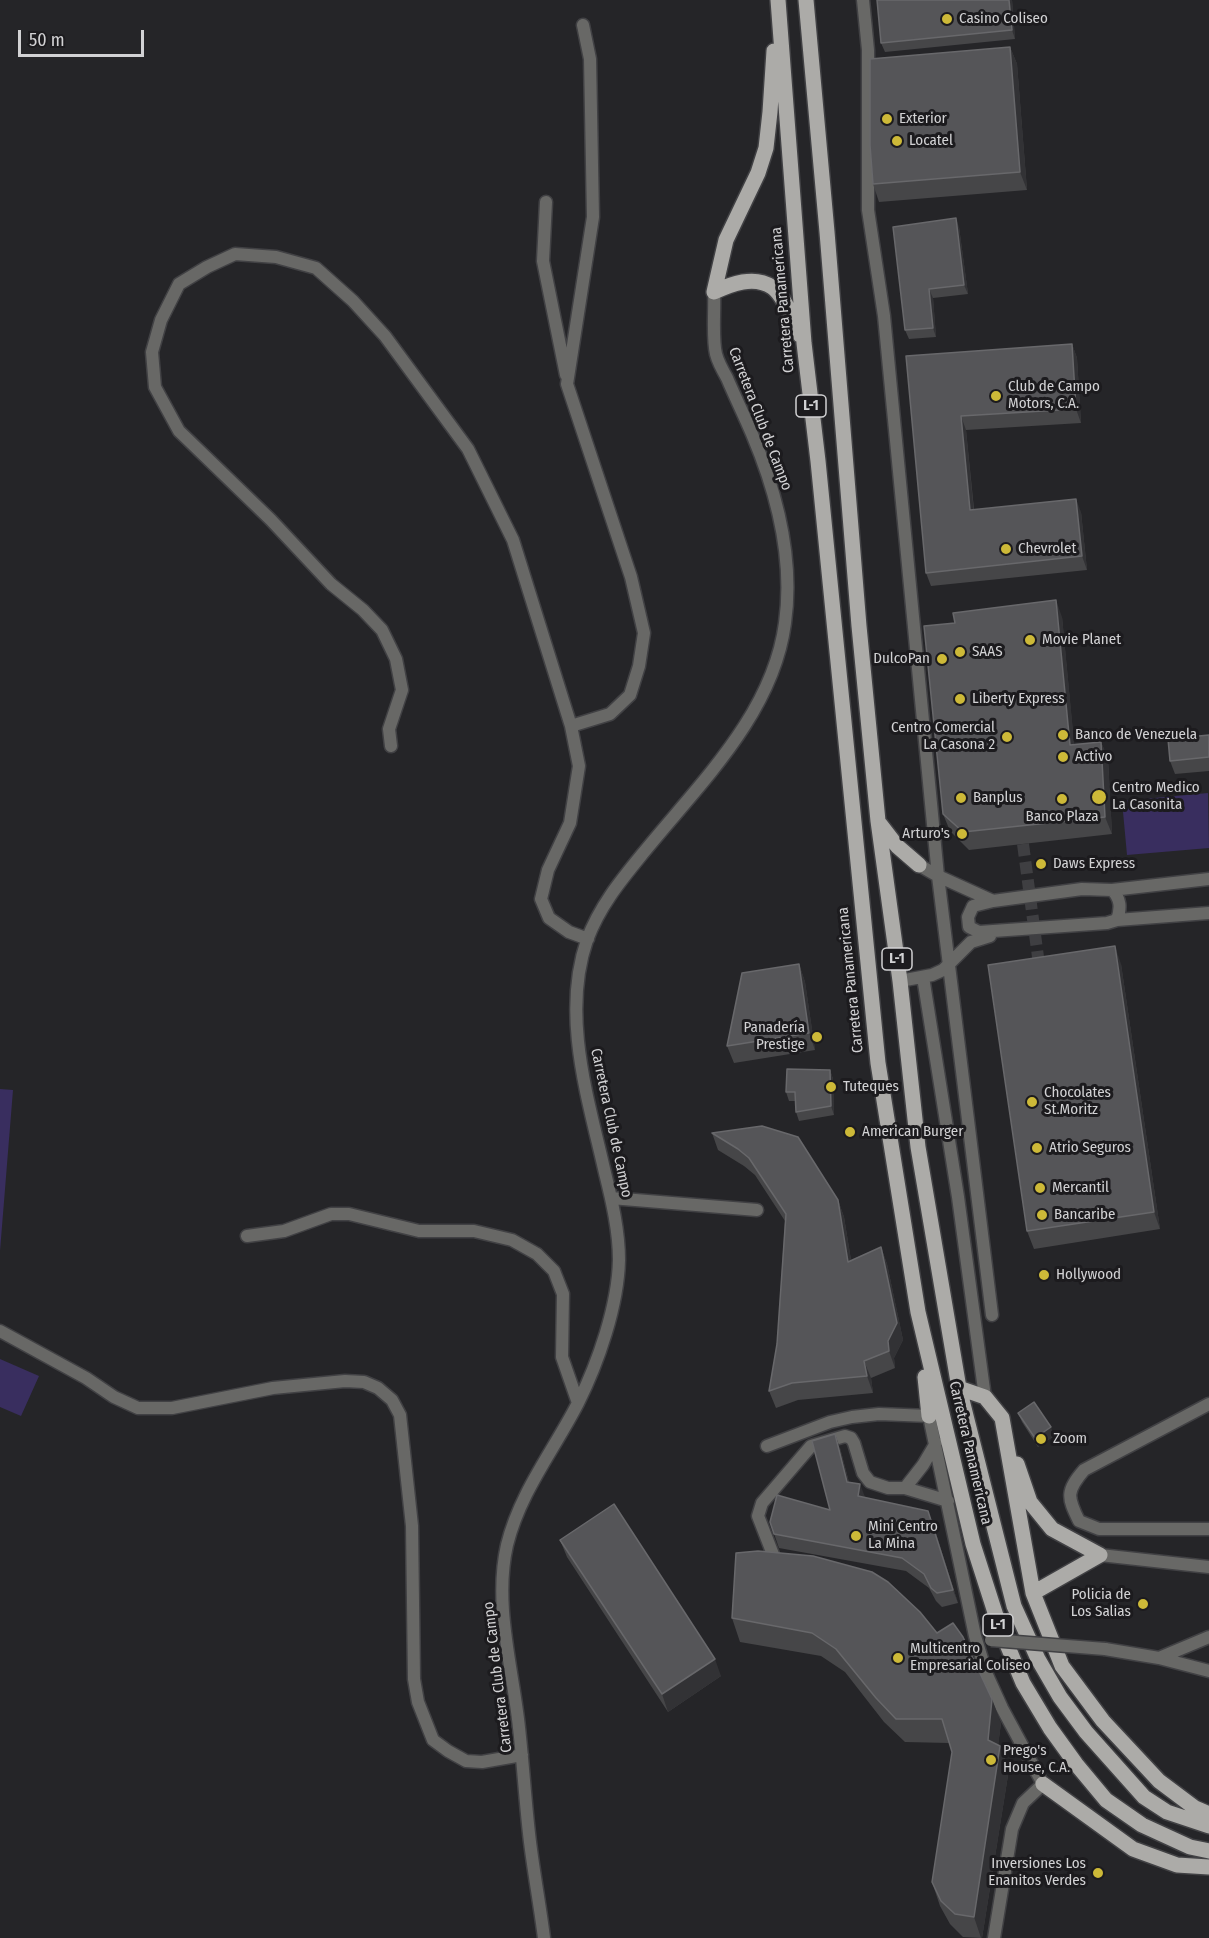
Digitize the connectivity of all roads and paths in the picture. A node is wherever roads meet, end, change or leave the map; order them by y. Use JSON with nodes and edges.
{"nodes":[{"id":1,"x":777,"y":0,"type":"edge"},
{"id":2,"x":806,"y":0,"type":"edge"},
{"id":3,"x":863,"y":0,"type":"edge"},
{"id":4,"x":583,"y":25,"type":"dead end"},
{"id":5,"x":546,"y":202,"type":"dead end"},
{"id":6,"x":714,"y":292,"type":"junction"},
{"id":7,"x":804,"y":344,"type":"junction"},
{"id":8,"x":567,"y":384,"type":"junction"},
{"id":9,"x":570,"y":726,"type":"junction"},
{"id":10,"x":391,"y":746,"type":"dead end"},
{"id":11,"x":878,"y":821,"type":"junction"},
{"id":12,"x":919,"y":865,"type":"joint"},
{"id":13,"x":938,"y":876,"type":"junction"},
{"id":14,"x":1209,"y":879,"type":"edge"},
{"id":15,"x":1112,"y":890,"type":"junction"},
{"id":16,"x":993,"y":901,"type":"junction"},
{"id":17,"x":1209,"y":913,"type":"edge"},
{"id":18,"x":1117,"y":920,"type":"junction"},
{"id":19,"x":1004,"y":931,"type":"junction"},
{"id":20,"x":588,"y":939,"type":"junction"},
{"id":21,"x":950,"y":964,"type":"junction"},
{"id":22,"x":923,"y":977,"type":"junction"},
{"id":23,"x":900,"y":981,"type":"junction"},
{"id":24,"x":611,"y":1198,"type":"junction"},
{"id":25,"x":757,"y":1210,"type":"dead end"},
{"id":26,"x":247,"y":1236,"type":"dead end"},
{"id":27,"x":918,"y":1312,"type":"junction"},
{"id":28,"x":992,"y":1315,"type":"dead end"},
{"id":29,"x":0,"y":1331,"type":"edge"},
{"id":30,"x":959,"y":1388,"type":"junction"},
{"id":31,"x":985,"y":1397,"type":"junction"},
{"id":32,"x":578,"y":1403,"type":"junction"},
{"id":33,"x":1209,"y":1404,"type":"edge"},
{"id":34,"x":929,"y":1416,"type":"junction"},
{"id":35,"x":1002,"y":1418,"type":"junction"},
{"id":36,"x":936,"y":1443,"type":"junction"},
{"id":37,"x":766,"y":1446,"type":"dead end"},
{"id":38,"x":905,"y":1488,"type":"junction"},
{"id":39,"x":948,"y":1501,"type":"junction"},
{"id":40,"x":1209,"y":1529,"type":"edge"},
{"id":41,"x":1100,"y":1555,"type":"junction"},
{"id":42,"x":774,"y":1557,"type":"edge"},
{"id":43,"x":1203,"y":1567,"type":"edge"},
{"id":44,"x":1209,"y":1578,"type":"edge"},
{"id":45,"x":1033,"y":1593,"type":"junction"},
{"id":46,"x":975,"y":1636,"type":"junction"},
{"id":47,"x":1209,"y":1637,"type":"edge"},
{"id":48,"x":1159,"y":1658,"type":"junction"},
{"id":49,"x":1209,"y":1671,"type":"edge"},
{"id":50,"x":522,"y":1755,"type":"junction"},
{"id":51,"x":1043,"y":1784,"type":"junction"},
{"id":52,"x":1209,"y":1814,"type":"edge"},
{"id":53,"x":1209,"y":1826,"type":"edge"},
{"id":54,"x":1209,"y":1851,"type":"edge"},
{"id":55,"x":1209,"y":1868,"type":"edge"},
{"id":56,"x":544,"y":1938,"type":"edge"},
{"id":57,"x":994,"y":1938,"type":"edge"}],
"edges":[{"from":1,"to":6,"type":"main road"},
{"from":1,"to":7,"type":"main road","name":"Carretera Panamericana","number":"L-1"},
{"from":2,"to":11,"type":"main road","name":"Carretera Panamericana","number":"L-1"},
{"from":3,"to":13,"type":"street"},
{"from":4,"to":8,"type":"street"},
{"from":5,"to":8,"type":"street"},
{"from":6,"to":7,"type":"main road","number":"L-1"},
{"from":6,"to":20,"type":"street","name":"Carretera Club de Campo"},
{"from":7,"to":27,"type":"main road","name":"Carretera Panamericana","number":"L-1"},
{"from":8,"to":9,"type":"street"},
{"from":9,"to":10,"type":"street"},
{"from":9,"to":20,"type":"street"},
{"from":11,"to":12,"type":"main road"},
{"from":11,"to":23,"type":"main road","name":"Carretera Panamericana","number":"L-1"},
{"from":12,"to":13,"type":"street"},
{"from":13,"to":16,"type":"street"},
{"from":13,"to":21,"type":"street"},
{"from":14,"to":15,"type":"street"},
{"from":15,"to":16,"type":"street"},
{"from":15,"to":18,"type":"street"},
{"from":16,"to":19,"type":"street"},
{"from":17,"to":18,"type":"street"},
{"from":18,"to":19,"type":"street"},
{"from":19,"to":21,"type":"street"},
{"from":20,"to":24,"type":"street","name":"Carretera Club de Campo"},
{"from":21,"to":22,"type":"street"},
{"from":21,"to":28,"type":"street"},
{"from":22,"to":23,"type":"street"},
{"from":22,"to":31,"type":"street"},
{"from":23,"to":30,"type":"main road","name":"Carretera Panamericana","number":"L-1"},
{"from":24,"to":25,"type":"street"},
{"from":24,"to":32,"type":"street","name":"Carretera Club de Campo"},
{"from":26,"to":32,"type":"street"},
{"from":27,"to":34,"type":"main road"},
{"from":27,"to":54,"type":"main road","name":"Carretera Panamericana","number":"L-1"},
{"from":29,"to":50,"type":"street"},
{"from":30,"to":31,"type":"main road"},
{"from":30,"to":53,"type":"main road","name":"Carretera Panamericana","number":"L-1"},
{"from":31,"to":35,"type":"main road"},
{"from":32,"to":50,"type":"street","name":"Carretera Club de Campo"},
{"from":33,"to":40,"type":"street"},
{"from":34,"to":36,"type":"street"},
{"from":34,"to":37,"type":"street"},
{"from":35,"to":41,"type":"main road"},
{"from":35,"to":45,"type":"main road"},
{"from":36,"to":38,"type":"street"},
{"from":36,"to":39,"type":"street"},
{"from":38,"to":39,"type":"street"},
{"from":38,"to":42,"type":"street"},
{"from":39,"to":46,"type":"street"},
{"from":41,"to":43,"type":"street"},
{"from":41,"to":45,"type":"main road"},
{"from":43,"to":44,"type":"street"},
{"from":45,"to":52,"type":"main road"},
{"from":46,"to":48,"type":"street","bridge":true},
{"from":46,"to":51,"type":"street"},
{"from":47,"to":48,"type":"street"},
{"from":48,"to":49,"type":"street"},
{"from":50,"to":56,"type":"street","name":"Carretera Club de Campo"},
{"from":51,"to":55,"type":"main road"},
{"from":51,"to":57,"type":"street"}]}
